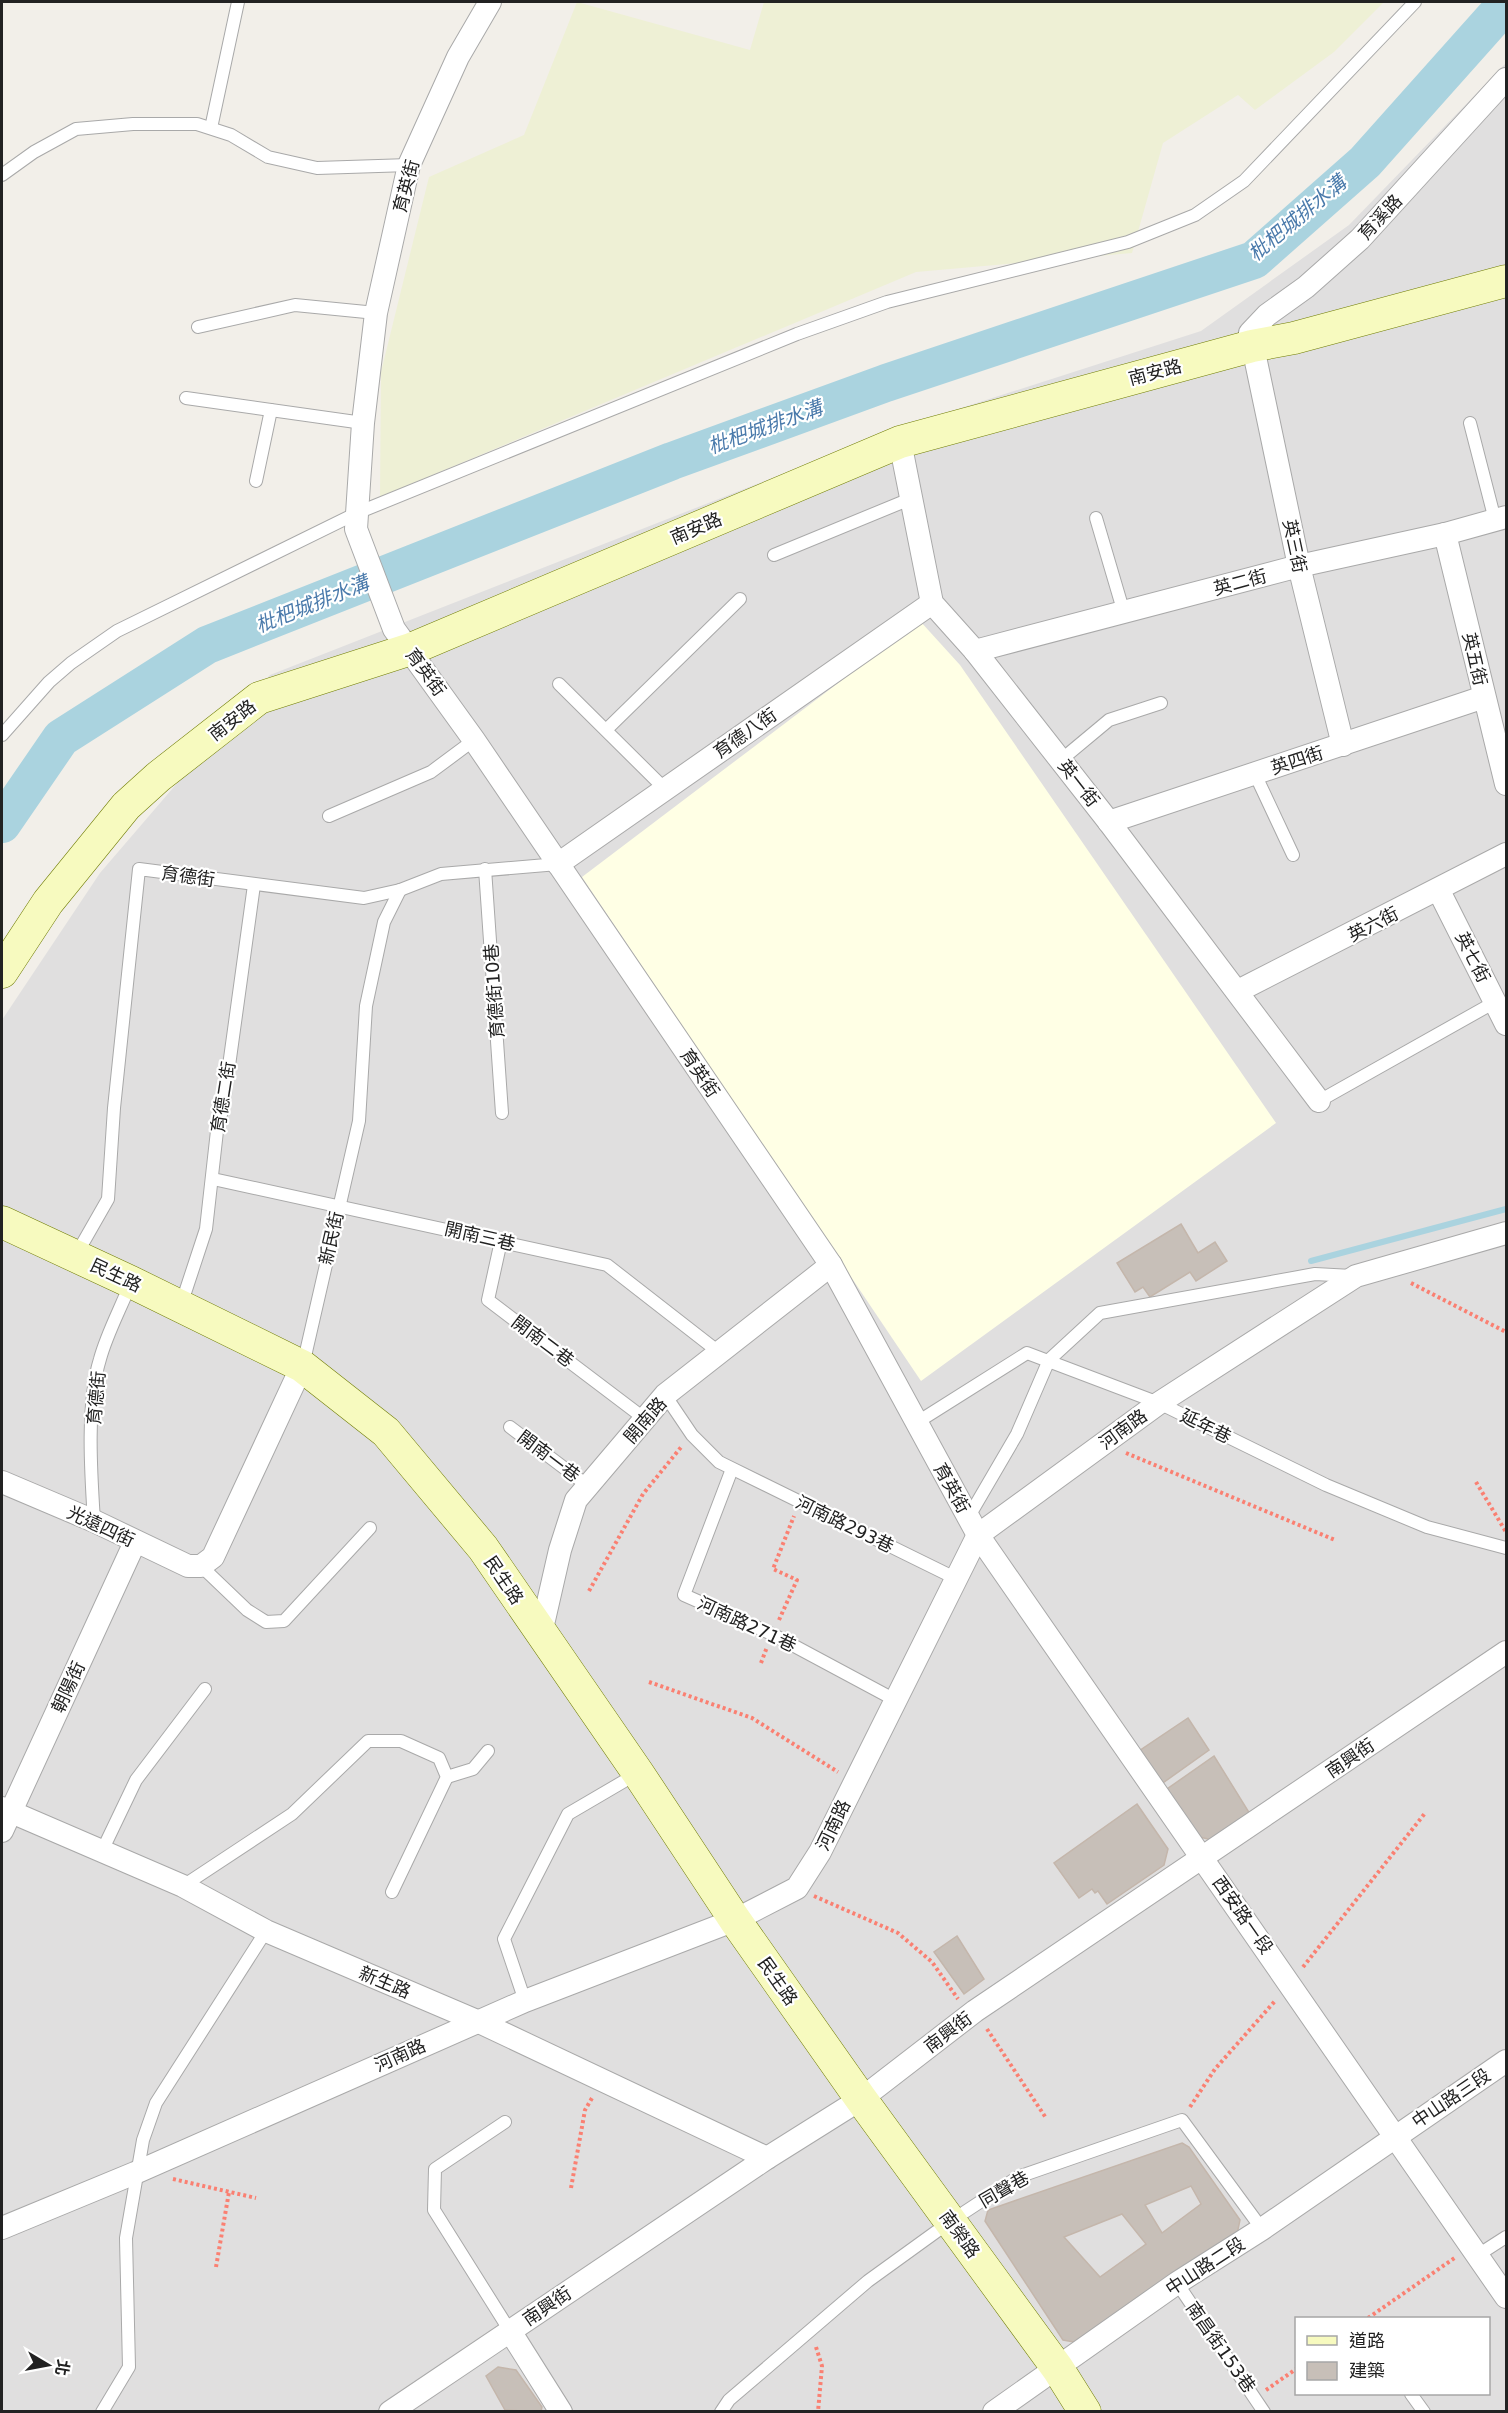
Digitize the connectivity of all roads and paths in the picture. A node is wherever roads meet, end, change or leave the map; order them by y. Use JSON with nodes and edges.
{"nodes":[{"id":1,"x":238,"y":2,"type":"edge"},
{"id":2,"x":490,"y":2,"type":"edge"},
{"id":3,"x":1415,"y":2,"type":"edge"},
{"id":4,"x":1506,"y":78,"type":"edge"},
{"id":5,"x":211,"y":128,"type":"junction"},
{"id":6,"x":409,"y":165,"type":"junction"},
{"id":7,"x":2,"y":175,"type":"edge"},
{"id":8,"x":1506,"y":281,"type":"edge"},
{"id":9,"x":375,"y":314,"type":"junction"},
{"id":10,"x":198,"y":327,"type":"dead end"},
{"id":11,"x":1252,"y":345,"type":"junction"},
{"id":12,"x":186,"y":398,"type":"dead end"},
{"id":13,"x":271,"y":410,"type":"junction"},
{"id":14,"x":363,"y":423,"type":"junction"},
{"id":15,"x":1470,"y":423,"type":"dead end"},
{"id":16,"x":900,"y":441,"type":"junction"},
{"id":17,"x":256,"y":481,"type":"dead end"},
{"id":18,"x":910,"y":499,"type":"junction"},
{"id":19,"x":1096,"y":518,"type":"dead end"},
{"id":20,"x":1501,"y":518,"type":"edge"},
{"id":21,"x":357,"y":521,"type":"junction"},
{"id":22,"x":1445,"y":534,"type":"junction"},
{"id":23,"x":774,"y":555,"type":"dead end"},
{"id":24,"x":1299,"y":566,"type":"junction"},
{"id":25,"x":740,"y":599,"type":"dead end"},
{"id":26,"x":933,"y":603,"type":"junction"},
{"id":27,"x":1124,"y":614,"type":"junction"},
{"id":28,"x":402,"y":639,"type":"junction"},
{"id":29,"x":975,"y":651,"type":"junction"},
{"id":30,"x":560,"y":684,"type":"dead end"},
{"id":31,"x":1484,"y":697,"type":"junction"},
{"id":32,"x":1161,"y":703,"type":"dead end"},
{"id":33,"x":607,"y":729,"type":"junction"},
{"id":34,"x":2,"y":735,"type":"edge"},
{"id":35,"x":474,"y":740,"type":"junction"},
{"id":36,"x":1343,"y":745,"type":"junction"},
{"id":37,"x":1061,"y":760,"type":"junction"},
{"id":38,"x":1255,"y":774,"type":"junction"},
{"id":39,"x":1506,"y":783,"type":"edge"},
{"id":40,"x":665,"y":789,"type":"junction"},
{"id":41,"x":329,"y":816,"type":"dead end"},
{"id":42,"x":1109,"y":822,"type":"junction"},
{"id":43,"x":1506,"y":854,"type":"edge"},
{"id":44,"x":1293,"y":855,"type":"dead end"},
{"id":45,"x":558,"y":864,"type":"junction"},
{"id":46,"x":485,"y":869,"type":"junction"},
{"id":47,"x":254,"y":885,"type":"junction"},
{"id":48,"x":400,"y":890,"type":"junction"},
{"id":49,"x":1439,"y":891,"type":"junction"},
{"id":50,"x":2,"y":972,"type":"edge"},
{"id":51,"x":1238,"y":991,"type":"junction"},
{"id":52,"x":1495,"y":1002,"type":"junction"},
{"id":53,"x":1506,"y":1024,"type":"edge"},
{"id":54,"x":1319,"y":1101,"type":"joint"},
{"id":55,"x":502,"y":1113,"type":"dead end"},
{"id":56,"x":213,"y":1179,"type":"junction"},
{"id":57,"x":339,"y":1205,"type":"junction"},
{"id":58,"x":2,"y":1222,"type":"edge"},
{"id":59,"x":1506,"y":1233,"type":"edge"},
{"id":60,"x":501,"y":1241,"type":"junction"},
{"id":61,"x":76,"y":1257,"type":"junction"},
{"id":62,"x":831,"y":1265,"type":"junction"},
{"id":63,"x":1384,"y":1269,"type":"junction"},
{"id":64,"x":1356,"y":1276,"type":"junction"},
{"id":65,"x":131,"y":1282,"type":"junction"},
{"id":66,"x":181,"y":1306,"type":"junction"},
{"id":67,"x":1506,"y":1332,"type":"edge"},
{"id":68,"x":720,"y":1353,"type":"junction"},
{"id":69,"x":1049,"y":1360,"type":"junction"},
{"id":70,"x":302,"y":1366,"type":"junction"},
{"id":71,"x":665,"y":1395,"type":"junction"},
{"id":72,"x":1159,"y":1403,"type":"junction"},
{"id":73,"x":645,"y":1419,"type":"junction"},
{"id":74,"x":916,"y":1423,"type":"junction"},
{"id":75,"x":510,"y":1427,"type":"dead end"},
{"id":76,"x":692,"y":1435,"type":"junction"},
{"id":77,"x":1103,"y":1443,"type":"junction"},
{"id":78,"x":732,"y":1469,"type":"junction"},
{"id":79,"x":2,"y":1482,"type":"edge"},
{"id":80,"x":1476,"y":1482,"type":"dead end"},
{"id":81,"x":588,"y":1486,"type":"junction"},
{"id":82,"x":800,"y":1502,"type":"junction"},
{"id":83,"x":94,"y":1521,"type":"junction"},
{"id":84,"x":973,"y":1526,"type":"junction"},
{"id":85,"x":370,"y":1528,"type":"dead end"},
{"id":86,"x":1506,"y":1533,"type":"edge"},
{"id":87,"x":1335,"y":1540,"type":"dead end"},
{"id":88,"x":135,"y":1542,"type":"junction"},
{"id":89,"x":1506,"y":1548,"type":"edge"},
{"id":90,"x":201,"y":1566,"type":"junction"},
{"id":91,"x":957,"y":1579,"type":"junction"},
{"id":92,"x":589,"y":1591,"type":"dead end"},
{"id":93,"x":541,"y":1633,"type":"junction"},
{"id":94,"x":772,"y":1634,"type":"junction"},
{"id":95,"x":1506,"y":1652,"type":"edge"},
{"id":96,"x":761,"y":1663,"type":"dead end"},
{"id":97,"x":649,"y":1682,"type":"dead end"},
{"id":98,"x":205,"y":1689,"type":"dead end"},
{"id":99,"x":897,"y":1701,"type":"junction"},
{"id":100,"x":488,"y":1751,"type":"dead end"},
{"id":101,"x":638,"y":1773,"type":"junction"},
{"id":102,"x":447,"y":1777,"type":"junction"},
{"id":103,"x":854,"y":1782,"type":"junction"},
{"id":104,"x":1426,"y":1812,"type":"dead end"},
{"id":105,"x":5,"y":1817,"type":"edge"},
{"id":106,"x":102,"y":1851,"type":"junction"},
{"id":107,"x":1203,"y":1858,"type":"junction"},
{"id":108,"x":183,"y":1886,"type":"junction"},
{"id":109,"x":797,"y":1888,"type":"junction"},
{"id":110,"x":392,"y":1892,"type":"dead end"},
{"id":111,"x":735,"y":1920,"type":"junction"},
{"id":112,"x":266,"y":1931,"type":"junction"},
{"id":113,"x":1290,"y":1983,"type":"junction"},
{"id":114,"x":525,"y":2001,"type":"junction"},
{"id":115,"x":972,"y":2013,"type":"junction"},
{"id":116,"x":477,"y":2021,"type":"junction"},
{"id":117,"x":1506,"y":2061,"type":"edge"},
{"id":118,"x":602,"y":2080,"type":"junction"},
{"id":119,"x":861,"y":2099,"type":"junction"},
{"id":120,"x":1047,"y":2118,"type":"dead end"},
{"id":121,"x":1182,"y":2120,"type":"junction"},
{"id":122,"x":505,"y":2122,"type":"dead end"},
{"id":123,"x":1395,"y":2136,"type":"junction"},
{"id":124,"x":767,"y":2158,"type":"junction"},
{"id":125,"x":161,"y":2161,"type":"junction"},
{"id":126,"x":135,"y":2173,"type":"junction"},
{"id":127,"x":571,"y":2187,"type":"dead end"},
{"id":128,"x":229,"y":2192,"type":"junction"},
{"id":129,"x":256,"y":2198,"type":"dead end"},
{"id":130,"x":951,"y":2221,"type":"junction"},
{"id":131,"x":2,"y":2228,"type":"edge"},
{"id":132,"x":1262,"y":2229,"type":"junction"},
{"id":133,"x":1506,"y":2237,"type":"edge"},
{"id":134,"x":1475,"y":2251,"type":"junction"},
{"id":135,"x":216,"y":2267,"type":"dead end"},
{"id":136,"x":1177,"y":2283,"type":"junction"},
{"id":137,"x":1506,"y":2297,"type":"edge"},
{"id":138,"x":1371,"y":2317,"type":"edge"},
{"id":139,"x":810,"y":2329,"type":"junction"},
{"id":140,"x":510,"y":2331,"type":"junction"},
{"id":141,"x":1058,"y":2369,"type":"junction"},
{"id":142,"x":1295,"y":2369,"type":"edge"},
{"id":143,"x":1412,"y":2395,"type":"edge"},
{"id":144,"x":1256,"y":2397,"type":"junction"},
{"id":145,"x":102,"y":2412,"type":"edge"},
{"id":146,"x":390,"y":2412,"type":"edge"},
{"id":147,"x":561,"y":2412,"type":"edge"},
{"id":148,"x":721,"y":2412,"type":"edge"},
{"id":149,"x":818,"y":2412,"type":"edge"},
{"id":150,"x":994,"y":2412,"type":"edge"},
{"id":151,"x":1085,"y":2412,"type":"edge"},
{"id":152,"x":1264,"y":2412,"type":"edge"},
{"id":153,"x":1424,"y":2412,"type":"edge"}],
"edges":[{"from":1,"to":5,"type":"lane"},
{"from":2,"to":6,"type":"street","name":"育英街"},
{"from":3,"to":21,"type":"lane"},
{"from":4,"to":11,"type":"street","name":"育溪路"},
{"from":5,"to":6,"type":"lane"},
{"from":5,"to":7,"type":"lane"},
{"from":6,"to":9,"type":"street","name":"育英街"},
{"from":8,"to":11,"type":"street","name":"南安路"},
{"from":9,"to":10,"type":"lane"},
{"from":9,"to":14,"type":"street","name":"育英街"},
{"from":11,"to":16,"type":"street","name":"南安路"},
{"from":11,"to":24,"type":"street","name":"英三街"},
{"from":12,"to":13,"type":"lane"},
{"from":13,"to":14,"type":"lane"},
{"from":13,"to":17,"type":"lane"},
{"from":14,"to":21,"type":"street","name":"育英街"},
{"from":15,"to":20,"type":"lane"},
{"from":16,"to":18,"type":"street","name":"英一街"},
{"from":16,"to":28,"type":"street","name":"南安路"},
{"from":18,"to":23,"type":"lane"},
{"from":18,"to":26,"type":"street","name":"英一街"},
{"from":19,"to":27,"type":"lane"},
{"from":20,"to":22,"type":"street","name":"英二街"},
{"from":21,"to":28,"type":"street","name":"育英街"},
{"from":21,"to":34,"type":"lane"},
{"from":22,"to":24,"type":"street","name":"英二街"},
{"from":22,"to":31,"type":"street","name":"英五街"},
{"from":24,"to":27,"type":"street","name":"英二街"},
{"from":24,"to":36,"type":"street","name":"英三街"},
{"from":25,"to":33,"type":"lane"},
{"from":26,"to":29,"type":"street","name":"英一街"},
{"from":26,"to":40,"type":"street","name":"育德八街"},
{"from":27,"to":29,"type":"street","name":"英二街"},
{"from":28,"to":35,"type":"street","name":"育英街"},
{"from":28,"to":50,"type":"street","name":"南安路"},
{"from":29,"to":37,"type":"street","name":"英一街"},
{"from":30,"to":33,"type":"lane"},
{"from":31,"to":36,"type":"street","name":"英四街"},
{"from":31,"to":39,"type":"street","name":"英五街"},
{"from":32,"to":37,"type":"lane"},
{"from":33,"to":40,"type":"lane"},
{"from":35,"to":41,"type":"lane"},
{"from":35,"to":45,"type":"street","name":"育英街"},
{"from":36,"to":38,"type":"street","name":"英四街"},
{"from":37,"to":42,"type":"street","name":"英一街"},
{"from":38,"to":42,"type":"street","name":"英四街"},
{"from":38,"to":44,"type":"lane"},
{"from":40,"to":45,"type":"street","name":"育德八街"},
{"from":42,"to":51,"type":"street","name":"英一街"},
{"from":43,"to":49,"type":"street","name":"英六街"},
{"from":45,"to":46,"type":"lane","name":"育德街"},
{"from":45,"to":62,"type":"street","name":"育英街"},
{"from":46,"to":48,"type":"lane","name":"育德街"},
{"from":46,"to":55,"type":"lane","name":"育德街10巷"},
{"from":47,"to":48,"type":"lane","name":"育德街"},
{"from":47,"to":56,"type":"lane","name":"育德二街"},
{"from":47,"to":61,"type":"lane","name":"育德街"},
{"from":48,"to":57,"type":"lane","name":"新民街"},
{"from":49,"to":51,"type":"street","name":"英六街"},
{"from":49,"to":52,"type":"street","name":"英七街"},
{"from":51,"to":54,"type":"street","name":"英一街"},
{"from":52,"to":53,"type":"street","name":"英七街"},
{"from":52,"to":54,"type":"lane"},
{"from":56,"to":57,"type":"lane","name":"開南三巷"},
{"from":56,"to":66,"type":"lane","name":"育德二街"},
{"from":57,"to":60,"type":"lane","name":"開南三巷"},
{"from":57,"to":70,"type":"lane","name":"新民街"},
{"from":58,"to":61,"type":"street","name":"民生路"},
{"from":59,"to":63,"type":"street","name":"河南路"},
{"from":60,"to":68,"type":"lane","name":"開南三巷"},
{"from":60,"to":73,"type":"lane","name":"開南二巷"},
{"from":61,"to":65,"type":"street","name":"民生路"},
{"from":62,"to":68,"type":"street","name":"開南路"},
{"from":62,"to":74,"type":"street","name":"育英街"},
{"from":63,"to":64,"type":"street","name":"河南路"},
{"from":63,"to":67,"type":"path"},
{"from":64,"to":69,"type":"lane"},
{"from":64,"to":72,"type":"street","name":"河南路"},
{"from":65,"to":66,"type":"street","name":"民生路"},
{"from":65,"to":83,"type":"lane","name":"育德街"},
{"from":66,"to":70,"type":"street","name":"民生路"},
{"from":68,"to":71,"type":"street","name":"開南路"},
{"from":69,"to":72,"type":"lane","name":"延年巷"},
{"from":69,"to":74,"type":"lane","name":"延年巷"},
{"from":69,"to":84,"type":"lane"},
{"from":70,"to":90,"type":"street","name":"新民街"},
{"from":70,"to":93,"type":"street","name":"民生路"},
{"from":71,"to":73,"type":"street","name":"開南路"},
{"from":71,"to":76,"type":"lane","name":"河南路293巷"},
{"from":72,"to":77,"type":"street","name":"河南路"},
{"from":72,"to":89,"type":"lane","name":"延年巷"},
{"from":73,"to":81,"type":"street","name":"開南路"},
{"from":74,"to":84,"type":"street","name":"育英街"},
{"from":75,"to":81,"type":"lane","name":"開南一巷"},
{"from":76,"to":78,"type":"lane","name":"河南路293巷"},
{"from":76,"to":92,"type":"path"},
{"from":77,"to":84,"type":"street","name":"河南路"},
{"from":77,"to":87,"type":"path"},
{"from":78,"to":82,"type":"lane","name":"河南路293巷"},
{"from":78,"to":94,"type":"lane","name":"河南路271巷"},
{"from":79,"to":83,"type":"street","name":"光遠四街"},
{"from":80,"to":86,"type":"path"},
{"from":81,"to":93,"type":"street","name":"開南路"},
{"from":82,"to":91,"type":"lane","name":"河南路293巷"},
{"from":82,"to":94,"type":"path"},
{"from":83,"to":88,"type":"street","name":"光遠四街"},
{"from":84,"to":91,"type":"street","name":"河南路"},
{"from":84,"to":107,"type":"street","name":"西安路一段"},
{"from":85,"to":90,"type":"lane"},
{"from":88,"to":90,"type":"street","name":"光遠四街"},
{"from":88,"to":105,"type":"street","name":"朝陽街"},
{"from":91,"to":99,"type":"street","name":"河南路"},
{"from":93,"to":101,"type":"street","name":"民生路"},
{"from":94,"to":96,"type":"path"},
{"from":94,"to":99,"type":"lane","name":"河南路271巷"},
{"from":95,"to":107,"type":"street","name":"南興街"},
{"from":97,"to":103,"type":"path"},
{"from":98,"to":106,"type":"lane"},
{"from":99,"to":103,"type":"street","name":"河南路"},
{"from":100,"to":102,"type":"lane"},
{"from":101,"to":111,"type":"street","name":"民生路"},
{"from":101,"to":114,"type":"lane"},
{"from":102,"to":108,"type":"lane"},
{"from":102,"to":110,"type":"lane"},
{"from":103,"to":109,"type":"street","name":"河南路"},
{"from":104,"to":113,"type":"path"},
{"from":105,"to":106,"type":"street","name":"新生路"},
{"from":106,"to":108,"type":"street","name":"新生路"},
{"from":107,"to":113,"type":"street","name":"西安路一段"},
{"from":107,"to":115,"type":"street","name":"南興街"},
{"from":108,"to":112,"type":"street","name":"新生路"},
{"from":109,"to":111,"type":"street","name":"河南路"},
{"from":109,"to":115,"type":"path"},
{"from":111,"to":114,"type":"street","name":"河南路"},
{"from":111,"to":119,"type":"street","name":"民生路"},
{"from":112,"to":116,"type":"street","name":"新生路"},
{"from":112,"to":126,"type":"lane"},
{"from":113,"to":121,"type":"path"},
{"from":113,"to":123,"type":"street","name":"西安路一段"},
{"from":114,"to":116,"type":"street","name":"河南路"},
{"from":115,"to":119,"type":"street","name":"南興街"},
{"from":115,"to":120,"type":"path"},
{"from":116,"to":118,"type":"street","name":"新生路"},
{"from":116,"to":125,"type":"street","name":"河南路"},
{"from":117,"to":123,"type":"street","name":"中山路三段"},
{"from":118,"to":124,"type":"street","name":"新生路"},
{"from":118,"to":127,"type":"path"},
{"from":119,"to":124,"type":"street","name":"南興街"},
{"from":119,"to":130,"type":"street","name":"南榮路"},
{"from":121,"to":130,"type":"lane","name":"同聲巷"},
{"from":121,"to":132,"type":"lane"},
{"from":122,"to":140,"type":"lane"},
{"from":123,"to":132,"type":"street","name":"中山路二段"},
{"from":123,"to":134,"type":"street","name":"西安路一段"},
{"from":124,"to":140,"type":"street","name":"南興街"},
{"from":125,"to":126,"type":"street","name":"河南路"},
{"from":125,"to":128,"type":"path"},
{"from":126,"to":131,"type":"street","name":"河南路"},
{"from":126,"to":145,"type":"lane"},
{"from":128,"to":129,"type":"path"},
{"from":128,"to":135,"type":"path"},
{"from":130,"to":139,"type":"lane","name":"同聲巷"},
{"from":130,"to":141,"type":"street","name":"南榮路"},
{"from":132,"to":136,"type":"street","name":"中山路二段"},
{"from":133,"to":134,"type":"lane"},
{"from":134,"to":137,"type":"street","name":"西安路一段"},
{"from":134,"to":138,"type":"path"},
{"from":136,"to":141,"type":"street","name":"中山路二段"},
{"from":136,"to":144,"type":"lane","name":"南昌街153巷"},
{"from":139,"to":148,"type":"lane","name":"同聲巷"},
{"from":139,"to":149,"type":"path"},
{"from":140,"to":146,"type":"street","name":"南興街"},
{"from":140,"to":147,"type":"street"},
{"from":141,"to":150,"type":"street","name":"中山路二段"},
{"from":141,"to":151,"type":"street"},
{"from":142,"to":144,"type":"path"},
{"from":143,"to":153,"type":"lane"},
{"from":144,"to":152,"type":"lane","name":"南昌街153巷"}]}
